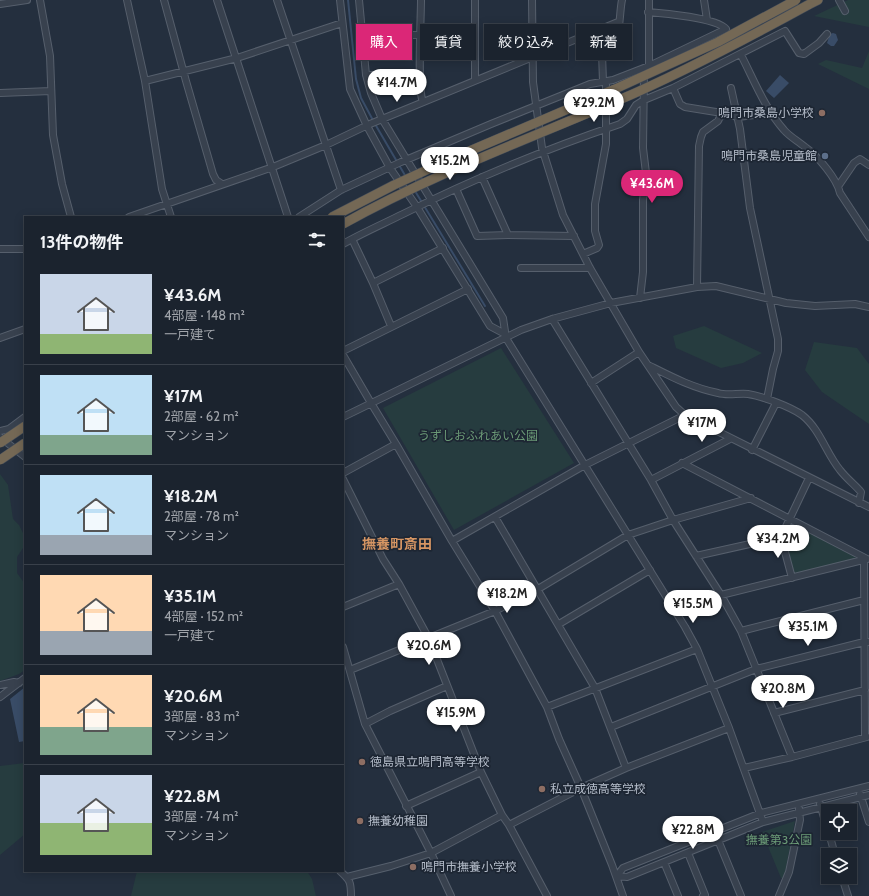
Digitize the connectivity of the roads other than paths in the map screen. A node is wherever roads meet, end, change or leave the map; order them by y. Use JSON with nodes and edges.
{"nodes":[{"id":1,"x":27,"y":0,"type":"edge"},
{"id":2,"x":40,"y":0,"type":"edge"},
{"id":3,"x":127,"y":0,"type":"edge"},
{"id":4,"x":164,"y":0,"type":"edge"},
{"id":5,"x":218,"y":0,"type":"edge"},
{"id":6,"x":277,"y":0,"type":"edge"},
{"id":7,"x":340,"y":0,"type":"edge"},
{"id":8,"x":359,"y":0,"type":"edge"},
{"id":9,"x":421,"y":0,"type":"edge"},
{"id":10,"x":475,"y":0,"type":"edge"},
{"id":11,"x":532,"y":0,"type":"edge"},
{"id":12,"x":622,"y":0,"type":"edge"},
{"id":13,"x":648,"y":0,"type":"edge"},
{"id":14,"x":704,"y":0,"type":"edge"},
{"id":15,"x":796,"y":0,"type":"edge"},
{"id":16,"x":818,"y":0,"type":"edge"},
{"id":17,"x":839,"y":0,"type":"edge"},
{"id":18,"x":0,"y":4,"type":"edge"},
{"id":19,"x":845,"y":11,"type":"dead end"},
{"id":20,"x":648,"y":12,"type":"junction"},
{"id":21,"x":707,"y":20,"type":"junction"},
{"id":22,"x":618,"y":22,"type":"junction"},
{"id":23,"x":342,"y":23,"type":"junction"},
{"id":24,"x":361,"y":24,"type":"edge"},
{"id":25,"x":421,"y":24,"type":"edge"},
{"id":26,"x":532,"y":24,"type":"edge"},
{"id":27,"x":827,"y":34,"type":"dead end"},
{"id":28,"x":290,"y":40,"type":"junction"},
{"id":29,"x":568,"y":42,"type":"edge"},
{"id":30,"x":741,"y":55,"type":"junction"},
{"id":31,"x":237,"y":58,"type":"junction"},
{"id":32,"x":364,"y":60,"type":"edge"},
{"id":33,"x":420,"y":60,"type":"edge"},
{"id":34,"x":522,"y":60,"type":"edge"},
{"id":35,"x":531,"y":60,"type":"edge"},
{"id":36,"x":646,"y":67,"type":"junction"},
{"id":37,"x":184,"y":72,"type":"junction"},
{"id":38,"x":420,"y":74,"type":"junction"},
{"id":39,"x":366,"y":75,"type":"junction"},
{"id":40,"x":475,"y":80,"type":"junction"},
{"id":41,"x":145,"y":81,"type":"junction"},
{"id":42,"x":604,"y":82,"type":"junction"},
{"id":43,"x":673,"y":88,"type":"junction"},
{"id":44,"x":731,"y":88,"type":"dead end"},
{"id":45,"x":51,"y":91,"type":"junction"},
{"id":46,"x":0,"y":93,"type":"edge"},
{"id":47,"x":644,"y":100,"type":"junction"},
{"id":48,"x":423,"y":102,"type":"junction"},
{"id":49,"x":536,"y":106,"type":"junction"},
{"id":50,"x":770,"y":112,"type":"junction"},
{"id":51,"x":722,"y":113,"type":"junction"},
{"id":52,"x":738,"y":117,"type":"junction"},
{"id":53,"x":380,"y":120,"type":"junction"},
{"id":54,"x":368,"y":125,"type":"junction"},
{"id":55,"x":606,"y":128,"type":"junction"},
{"id":56,"x":326,"y":145,"type":"junction"},
{"id":57,"x":544,"y":152,"type":"junction"},
{"id":58,"x":404,"y":161,"type":"junction"},
{"id":59,"x":869,"y":165,"type":"edge"},
{"id":60,"x":273,"y":167,"type":"junction"},
{"id":61,"x":392,"y":167,"type":"junction"},
{"id":62,"x":482,"y":177,"type":"junction"},
{"id":63,"x":222,"y":184,"type":"junction"},
{"id":64,"x":838,"y":185,"type":"junction"},
{"id":65,"x":456,"y":189,"type":"junction"},
{"id":66,"x":341,"y":190,"type":"junction"},
{"id":67,"x":424,"y":203,"type":"junction"},
{"id":68,"x":167,"y":204,"type":"junction"},
{"id":69,"x":71,"y":216,"type":"edge"},
{"id":70,"x":132,"y":216,"type":"edge"},
{"id":71,"x":171,"y":216,"type":"edge"},
{"id":72,"x":288,"y":216,"type":"edge"},
{"id":73,"x":301,"y":216,"type":"edge"},
{"id":74,"x":334,"y":216,"type":"edge"},
{"id":75,"x":344,"y":224,"type":"edge"},
{"id":76,"x":508,"y":235,"type":"junction"},
{"id":77,"x":574,"y":236,"type":"junction"},
{"id":78,"x":869,"y":237,"type":"edge"},
{"id":79,"x":352,"y":239,"type":"junction"},
{"id":80,"x":344,"y":243,"type":"edge"},
{"id":81,"x":443,"y":248,"type":"junction"},
{"id":82,"x":0,"y":249,"type":"edge"},
{"id":83,"x":24,"y":249,"type":"edge"},
{"id":84,"x":583,"y":254,"type":"junction"},
{"id":85,"x":520,"y":268,"type":"dead end"},
{"id":86,"x":590,"y":268,"type":"junction"},
{"id":87,"x":373,"y":283,"type":"junction"},
{"id":88,"x":697,"y":287,"type":"junction"},
{"id":89,"x":468,"y":289,"type":"junction"},
{"id":90,"x":640,"y":298,"type":"junction"},
{"id":91,"x":770,"y":298,"type":"junction"},
{"id":92,"x":611,"y":303,"type":"junction"},
{"id":93,"x":869,"y":307,"type":"edge"},
{"id":94,"x":552,"y":319,"type":"junction"},
{"id":95,"x":391,"y":326,"type":"junction"},
{"id":96,"x":24,"y":329,"type":"edge"},
{"id":97,"x":505,"y":336,"type":"junction"},
{"id":98,"x":0,"y":338,"type":"edge"},
{"id":99,"x":344,"y":350,"type":"edge"},
{"id":100,"x":639,"y":352,"type":"junction"},
{"id":101,"x":344,"y":357,"type":"edge"},
{"id":102,"x":650,"y":366,"type":"junction"},
{"id":103,"x":591,"y":383,"type":"junction"},
{"id":104,"x":768,"y":399,"type":"junction"},
{"id":105,"x":371,"y":403,"type":"junction"},
{"id":106,"x":776,"y":403,"type":"junction"},
{"id":107,"x":344,"y":416,"type":"edge"},
{"id":108,"x":685,"y":416,"type":"junction"},
{"id":109,"x":24,"y":418,"type":"edge"},
{"id":110,"x":24,"y":427,"type":"edge"},
{"id":111,"x":0,"y":431,"type":"edge"},
{"id":112,"x":0,"y":437,"type":"edge"},
{"id":113,"x":730,"y":439,"type":"junction"},
{"id":114,"x":0,"y":443,"type":"edge"},
{"id":115,"x":24,"y":443,"type":"edge"},
{"id":116,"x":629,"y":443,"type":"junction"},
{"id":117,"x":396,"y":444,"type":"junction"},
{"id":118,"x":752,"y":450,"type":"junction"},
{"id":119,"x":24,"y":456,"type":"edge"},
{"id":120,"x":0,"y":460,"type":"edge"},
{"id":121,"x":682,"y":463,"type":"junction"},
{"id":122,"x":585,"y":465,"type":"junction"},
{"id":123,"x":344,"y":472,"type":"edge"},
{"id":124,"x":809,"y":478,"type":"junction"},
{"id":125,"x":651,"y":480,"type":"junction"},
{"id":126,"x":344,"y":481,"type":"edge"},
{"id":127,"x":751,"y":498,"type":"junction"},
{"id":128,"x":859,"y":503,"type":"junction"},
{"id":129,"x":869,"y":508,"type":"edge"},
{"id":130,"x":495,"y":517,"type":"junction"},
{"id":131,"x":790,"y":518,"type":"junction"},
{"id":132,"x":672,"y":520,"type":"junction"},
{"id":133,"x":628,"y":535,"type":"junction"},
{"id":134,"x":781,"y":537,"type":"junction"},
{"id":135,"x":452,"y":541,"type":"junction"},
{"id":136,"x":696,"y":556,"type":"junction"},
{"id":137,"x":866,"y":559,"type":"edge"},
{"id":138,"x":650,"y":570,"type":"junction"},
{"id":139,"x":792,"y":578,"type":"junction"},
{"id":140,"x":399,"y":584,"type":"junction"},
{"id":141,"x":538,"y":589,"type":"junction"},
{"id":142,"x":721,"y":595,"type":"junction"},
{"id":143,"x":864,"y":600,"type":"junction"},
{"id":144,"x":344,"y":607,"type":"edge"},
{"id":145,"x":674,"y":609,"type":"junction"},
{"id":146,"x":494,"y":611,"type":"junction"},
{"id":147,"x":559,"y":624,"type":"junction"},
{"id":148,"x":741,"y":632,"type":"junction"},
{"id":149,"x":429,"y":639,"type":"junction"},
{"id":150,"x":866,"y":642,"type":"edge"},
{"id":151,"x":696,"y":649,"type":"junction"},
{"id":152,"x":344,"y":650,"type":"edge"},
{"id":153,"x":756,"y":669,"type":"junction"},
{"id":154,"x":350,"y":670,"type":"junction"},
{"id":155,"x":24,"y":679,"type":"edge"},
{"id":156,"x":19,"y":683,"type":"junction"},
{"id":157,"x":0,"y":686,"type":"edge"},
{"id":158,"x":447,"y":686,"type":"junction"},
{"id":159,"x":712,"y":687,"type":"junction"},
{"id":160,"x":595,"y":688,"type":"junction"},
{"id":161,"x":864,"y":690,"type":"junction"},
{"id":162,"x":0,"y":697,"type":"edge"},
{"id":163,"x":547,"y":707,"type":"junction"},
{"id":164,"x":774,"y":713,"type":"junction"},
{"id":165,"x":365,"y":724,"type":"junction"},
{"id":166,"x":610,"y":727,"type":"junction"},
{"id":167,"x":729,"y":728,"type":"junction"},
{"id":168,"x":867,"y":737,"type":"edge"},
{"id":169,"x":792,"y":757,"type":"junction"},
{"id":170,"x":626,"y":768,"type":"junction"},
{"id":171,"x":744,"y":768,"type":"junction"},
{"id":172,"x":481,"y":772,"type":"junction"},
{"id":173,"x":869,"y":786,"type":"edge"},
{"id":174,"x":581,"y":788,"type":"junction"},
{"id":175,"x":859,"y":788,"type":"junction"},
{"id":176,"x":869,"y":795,"type":"edge"},
{"id":177,"x":862,"y":797,"type":"junction"},
{"id":178,"x":819,"y":798,"type":"junction"},
{"id":179,"x":798,"y":804,"type":"junction"},
{"id":180,"x":833,"y":804,"type":"edge"},
{"id":181,"x":406,"y":806,"type":"junction"},
{"id":182,"x":821,"y":807,"type":"joint"},
{"id":183,"x":800,"y":812,"type":"junction"},
{"id":184,"x":760,"y":813,"type":"junction"},
{"id":185,"x":502,"y":816,"type":"junction"},
{"id":186,"x":763,"y":822,"type":"junction"},
{"id":187,"x":869,"y":822,"type":"edge"},
{"id":188,"x":509,"y":825,"type":"junction"},
{"id":189,"x":718,"y":840,"type":"junction"},
{"id":190,"x":431,"y":853,"type":"junction"},
{"id":191,"x":688,"y":853,"type":"junction"},
{"id":192,"x":664,"y":862,"type":"junction"},
{"id":193,"x":341,"y":872,"type":"edge"},
{"id":194,"x":617,"y":876,"type":"junction"},
{"id":195,"x":347,"y":877,"type":"junction"},
{"id":196,"x":844,"y":884,"type":"edge"},
{"id":197,"x":351,"y":896,"type":"edge"},
{"id":198,"x":451,"y":896,"type":"edge"},
{"id":199,"x":547,"y":896,"type":"edge"},
{"id":200,"x":623,"y":896,"type":"edge"},
{"id":201,"x":678,"y":896,"type":"edge"},
{"id":202,"x":703,"y":896,"type":"edge"},
{"id":203,"x":742,"y":896,"type":"edge"},
{"id":204,"x":779,"y":896,"type":"edge"},
{"id":205,"x":848,"y":896,"type":"edge"}],
"edges":[{"from":1,"to":18,"type":"street"},
{"from":2,"to":45,"type":"street"},
{"from":3,"to":41,"type":"street"},
{"from":4,"to":37,"type":"street"},
{"from":5,"to":31,"type":"street"},
{"from":6,"to":28,"type":"street"},
{"from":7,"to":23,"type":"street"},
{"from":8,"to":24,"type":"street"},
{"from":9,"to":25,"type":"street"},
{"from":10,"to":40,"type":"street"},
{"from":11,"to":26,"type":"street"},
{"from":12,"to":22,"type":"street"},
{"from":13,"to":20,"type":"street"},
{"from":14,"to":21,"type":"street"},
{"from":15,"to":74,"type":"highway","bridge":true},
{"from":16,"to":75,"type":"highway","bridge":true},
{"from":17,"to":19,"type":"street"},
{"from":20,"to":21,"type":"street"},
{"from":20,"to":36,"type":"street"},
{"from":21,"to":36,"type":"street"},
{"from":22,"to":29,"type":"street"},
{"from":22,"to":42,"type":"street"},
{"from":23,"to":28,"type":"street"},
{"from":23,"to":54,"type":"street"},
{"from":27,"to":30,"type":"street"},
{"from":28,"to":31,"type":"street"},
{"from":28,"to":56,"type":"street"},
{"from":30,"to":43,"type":"street"},
{"from":30,"to":50,"type":"street"},
{"from":31,"to":37,"type":"street"},
{"from":31,"to":60,"type":"street"},
{"from":32,"to":39,"type":"street"},
{"from":33,"to":38,"type":"street"},
{"from":34,"to":40,"type":"street"},
{"from":35,"to":49,"type":"street"},
{"from":36,"to":42,"type":"street"},
{"from":36,"to":47,"type":"street"},
{"from":37,"to":41,"type":"street"},
{"from":37,"to":63,"type":"street"},
{"from":38,"to":39,"type":"street"},
{"from":38,"to":48,"type":"street"},
{"from":39,"to":53,"type":"street"},
{"from":40,"to":48,"type":"street"},
{"from":41,"to":68,"type":"street"},
{"from":42,"to":49,"type":"street"},
{"from":42,"to":55,"type":"street"},
{"from":43,"to":47,"type":"street"},
{"from":43,"to":51,"type":"street"},
{"from":44,"to":52,"type":"street"},
{"from":45,"to":46,"type":"street"},
{"from":45,"to":69,"type":"street"},
{"from":47,"to":55,"type":"street"},
{"from":47,"to":90,"type":"street"},
{"from":48,"to":53,"type":"street"},
{"from":49,"to":57,"type":"street"},
{"from":49,"to":58,"type":"street"},
{"from":50,"to":52,"type":"street"},
{"from":50,"to":64,"type":"street"},
{"from":51,"to":52,"type":"street"},
{"from":51,"to":88,"type":"street"},
{"from":52,"to":91,"type":"street"},
{"from":53,"to":54,"type":"street"},
{"from":53,"to":58,"type":"street"},
{"from":54,"to":56,"type":"street"},
{"from":54,"to":61,"type":"street"},
{"from":55,"to":57,"type":"street"},
{"from":55,"to":84,"type":"street"},
{"from":56,"to":60,"type":"street"},
{"from":56,"to":66,"type":"street"},
{"from":57,"to":62,"type":"street"},
{"from":57,"to":77,"type":"street"},
{"from":58,"to":61,"type":"street"},
{"from":58,"to":67,"type":"street"},
{"from":59,"to":64,"type":"street"},
{"from":60,"to":63,"type":"street"},
{"from":60,"to":72,"type":"street"},
{"from":61,"to":66,"type":"street"},
{"from":61,"to":67,"type":"street"},
{"from":62,"to":65,"type":"street"},
{"from":62,"to":76,"type":"street"},
{"from":63,"to":68,"type":"street"},
{"from":64,"to":78,"type":"street"},
{"from":65,"to":67,"type":"street"},
{"from":65,"to":76,"type":"street"},
{"from":66,"to":73,"type":"street"},
{"from":67,"to":79,"type":"street"},
{"from":67,"to":81,"type":"street"},
{"from":67,"to":97,"type":"street"},
{"from":68,"to":70,"type":"street"},
{"from":68,"to":71,"type":"street"},
{"from":76,"to":77,"type":"street"},
{"from":77,"to":84,"type":"street"},
{"from":79,"to":80,"type":"street"},
{"from":79,"to":87,"type":"street"},
{"from":81,"to":87,"type":"street"},
{"from":81,"to":89,"type":"street"},
{"from":82,"to":83,"type":"street"},
{"from":84,"to":86,"type":"street"},
{"from":85,"to":86,"type":"street"},
{"from":86,"to":92,"type":"street"},
{"from":87,"to":95,"type":"street"},
{"from":88,"to":90,"type":"street"},
{"from":88,"to":91,"type":"street"},
{"from":89,"to":95,"type":"street"},
{"from":89,"to":97,"type":"street"},
{"from":90,"to":92,"type":"street"},
{"from":91,"to":93,"type":"street"},
{"from":91,"to":104,"type":"street"},
{"from":92,"to":94,"type":"street"},
{"from":92,"to":100,"type":"street"},
{"from":94,"to":97,"type":"street"},
{"from":94,"to":103,"type":"street"},
{"from":95,"to":99,"type":"street"},
{"from":96,"to":98,"type":"street"},
{"from":97,"to":105,"type":"street"},
{"from":97,"to":122,"type":"street"},
{"from":100,"to":102,"type":"street"},
{"from":100,"to":103,"type":"street"},
{"from":101,"to":105,"type":"street"},
{"from":102,"to":104,"type":"street"},
{"from":102,"to":108,"type":"street"},
{"from":103,"to":116,"type":"street"},
{"from":104,"to":106,"type":"street"},
{"from":105,"to":107,"type":"street"},
{"from":105,"to":117,"type":"street"},
{"from":106,"to":118,"type":"street"},
{"from":106,"to":128,"type":"street"},
{"from":108,"to":113,"type":"street"},
{"from":108,"to":116,"type":"street"},
{"from":109,"to":111,"type":"street"},
{"from":110,"to":114,"type":"highway","bridge":true},
{"from":112,"to":119,"type":"street"},
{"from":113,"to":118,"type":"street"},
{"from":113,"to":121,"type":"street"},
{"from":115,"to":120,"type":"highway","bridge":true},
{"from":116,"to":122,"type":"street"},
{"from":116,"to":125,"type":"street"},
{"from":117,"to":123,"type":"street"},
{"from":117,"to":135,"type":"street"},
{"from":118,"to":124,"type":"street"},
{"from":121,"to":125,"type":"street"},
{"from":121,"to":127,"type":"street"},
{"from":122,"to":130,"type":"street"},
{"from":122,"to":133,"type":"street"},
{"from":124,"to":128,"type":"street"},
{"from":124,"to":131,"type":"street"},
{"from":125,"to":132,"type":"street"},
{"from":126,"to":140,"type":"street"},
{"from":127,"to":131,"type":"street"},
{"from":127,"to":132,"type":"street"},
{"from":128,"to":129,"type":"street"},
{"from":130,"to":135,"type":"street"},
{"from":130,"to":141,"type":"street"},
{"from":131,"to":134,"type":"street"},
{"from":131,"to":137,"type":"street"},
{"from":132,"to":133,"type":"street"},
{"from":132,"to":136,"type":"street"},
{"from":133,"to":138,"type":"street"},
{"from":133,"to":141,"type":"street"},
{"from":134,"to":136,"type":"street"},
{"from":134,"to":139,"type":"street"},
{"from":135,"to":146,"type":"street"},
{"from":136,"to":142,"type":"street"},
{"from":137,"to":139,"type":"street"},
{"from":137,"to":143,"type":"street"},
{"from":138,"to":145,"type":"street"},
{"from":138,"to":147,"type":"street"},
{"from":139,"to":142,"type":"street"},
{"from":140,"to":144,"type":"street"},
{"from":140,"to":149,"type":"street"},
{"from":141,"to":146,"type":"street"},
{"from":141,"to":147,"type":"street"},
{"from":142,"to":145,"type":"street"},
{"from":142,"to":148,"type":"street"},
{"from":143,"to":148,"type":"street"},
{"from":143,"to":150,"type":"street"},
{"from":145,"to":151,"type":"street"},
{"from":146,"to":149,"type":"street"},
{"from":146,"to":163,"type":"street"},
{"from":147,"to":160,"type":"street"},
{"from":148,"to":153,"type":"street"},
{"from":149,"to":154,"type":"street"},
{"from":149,"to":158,"type":"street"},
{"from":150,"to":153,"type":"street"},
{"from":150,"to":161,"type":"street"},
{"from":151,"to":159,"type":"street"},
{"from":151,"to":160,"type":"street"},
{"from":152,"to":154,"type":"street"},
{"from":153,"to":159,"type":"street"},
{"from":153,"to":164,"type":"street"},
{"from":154,"to":165,"type":"street"},
{"from":155,"to":156,"type":"street"},
{"from":156,"to":157,"type":"street"},
{"from":156,"to":162,"type":"street"},
{"from":158,"to":165,"type":"street"},
{"from":158,"to":172,"type":"street"},
{"from":159,"to":166,"type":"street"},
{"from":159,"to":167,"type":"street"},
{"from":160,"to":163,"type":"street"},
{"from":160,"to":166,"type":"street"},
{"from":161,"to":164,"type":"street"},
{"from":161,"to":168,"type":"street"},
{"from":163,"to":174,"type":"street"},
{"from":164,"to":169,"type":"street"},
{"from":165,"to":181,"type":"street"},
{"from":166,"to":170,"type":"street"},
{"from":167,"to":170,"type":"street"},
{"from":167,"to":171,"type":"street"},
{"from":168,"to":169,"type":"street"},
{"from":169,"to":171,"type":"street"},
{"from":170,"to":174,"type":"street"},
{"from":171,"to":184,"type":"street"},
{"from":172,"to":181,"type":"street"},
{"from":172,"to":185,"type":"street"},
{"from":173,"to":175,"type":"street"},
{"from":174,"to":188,"type":"street"},
{"from":174,"to":194,"type":"street"},
{"from":175,"to":177,"type":"street"},
{"from":175,"to":178,"type":"street"},
{"from":176,"to":177,"type":"street"},
{"from":177,"to":180,"type":"street"},
{"from":177,"to":187,"type":"street"},
{"from":178,"to":179,"type":"street"},
{"from":178,"to":182,"type":"street"},
{"from":179,"to":183,"type":"street"},
{"from":179,"to":184,"type":"street"},
{"from":181,"to":190,"type":"street"},
{"from":182,"to":183,"type":"street"},
{"from":183,"to":186,"type":"street"},
{"from":183,"to":204,"type":"street"},
{"from":184,"to":186,"type":"street"},
{"from":184,"to":194,"type":"street"},
{"from":185,"to":188,"type":"street"},
{"from":185,"to":190,"type":"street"},
{"from":186,"to":189,"type":"street"},
{"from":188,"to":199,"type":"street"},
{"from":189,"to":191,"type":"street"},
{"from":189,"to":203,"type":"street"},
{"from":190,"to":195,"type":"street"},
{"from":190,"to":198,"type":"street"},
{"from":191,"to":192,"type":"street"},
{"from":191,"to":202,"type":"street"},
{"from":192,"to":194,"type":"street"},
{"from":192,"to":201,"type":"street"},
{"from":193,"to":195,"type":"street"},
{"from":194,"to":200,"type":"street"},
{"from":195,"to":197,"type":"street"},
{"from":196,"to":205,"type":"street"}]}
